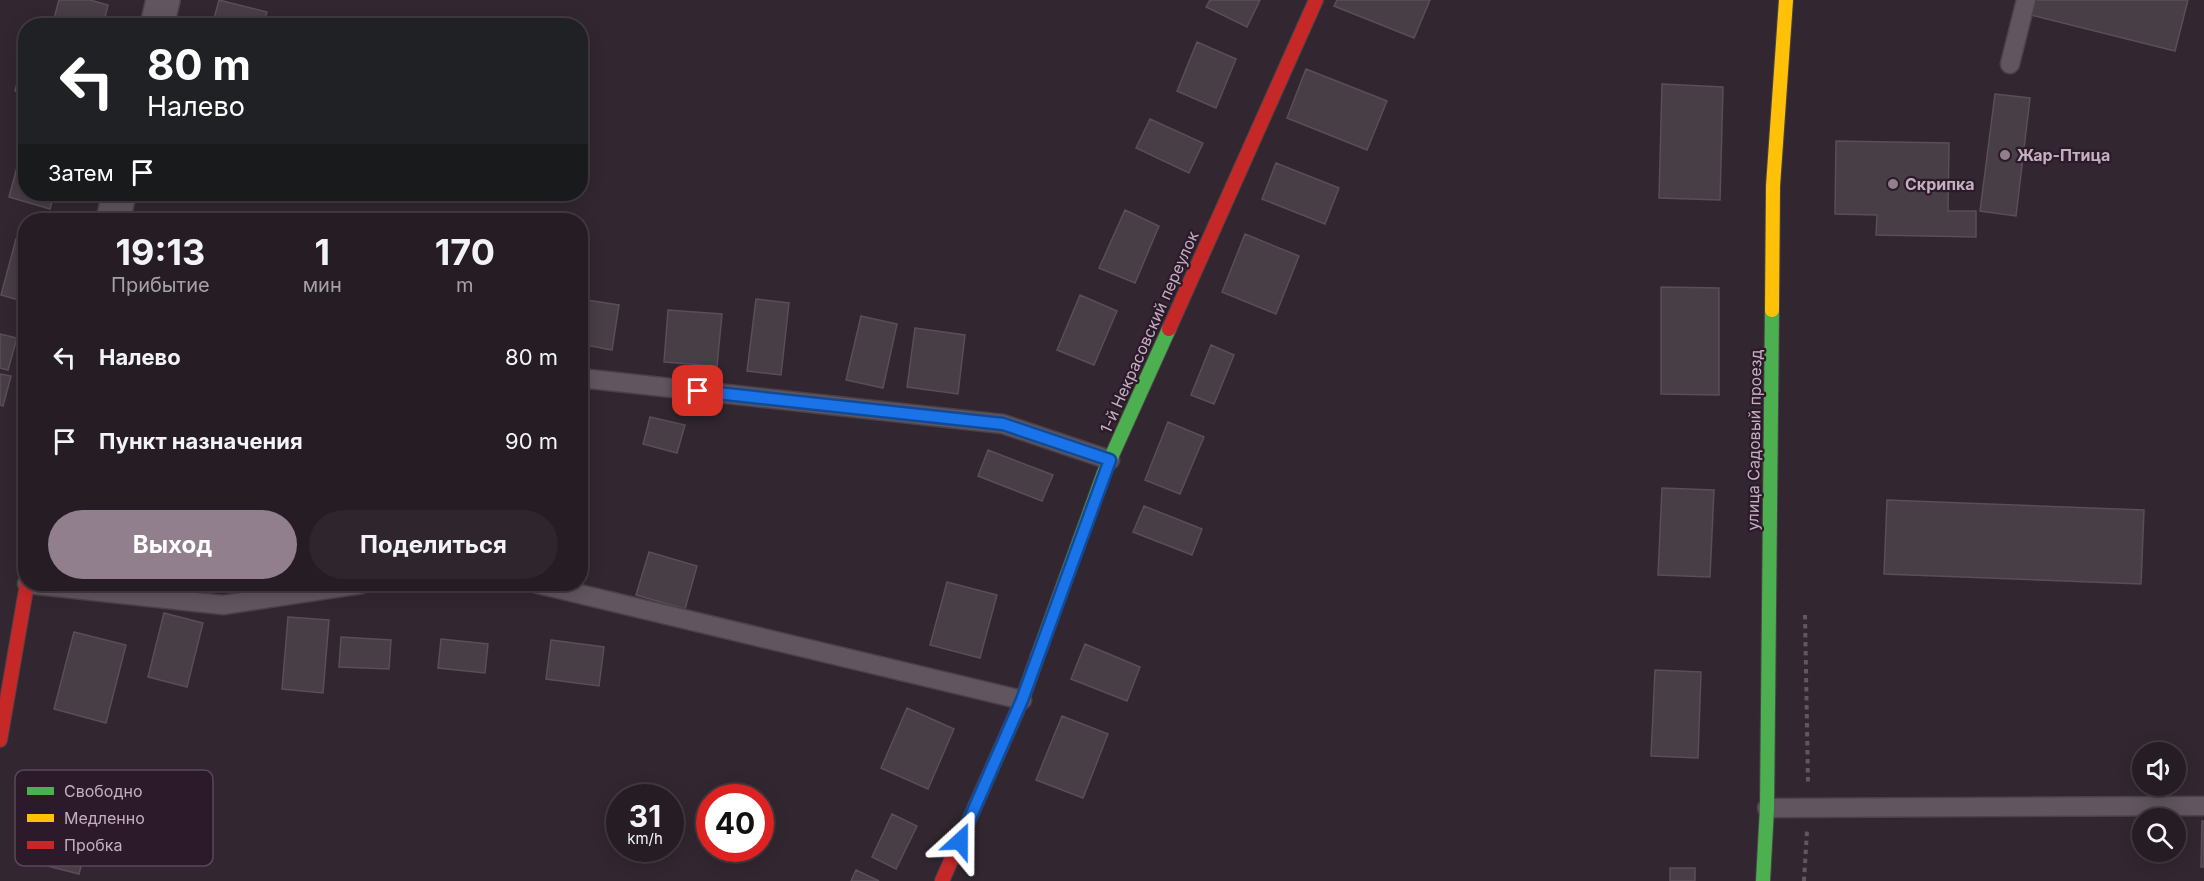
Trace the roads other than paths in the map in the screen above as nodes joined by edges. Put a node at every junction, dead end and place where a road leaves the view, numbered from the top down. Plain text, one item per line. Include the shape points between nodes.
1 (163, 0) edge
2 (1316, 0) edge
3 (1785, 0) edge
4 (2026, 0) edge
5 (159, 18) edge
6 (2010, 64) dead end
7 (588, 379) edge
8 (1110, 460) junction
9 (26, 591) edge
10 (92, 591) edge
11 (316, 591) edge
12 (567, 591) edge
13 (1022, 700) junction
14 (0, 740) edge
15 (2204, 806) edge
16 (1767, 808) junction
17 (942, 881) edge
18 (1763, 881) edge

1 - 5 street
2 - 8 street, 1-й Некрасовский переулок
3 - 16 street, улица Садовый проезд via 1773,186
4 - 6 lane
7 - 8 lane via 1003,424
8 - 13 street, 1-й Некрасовский переулок
9 - 14 street
10 - 11 lane via 223,605
12 - 13 lane
13 - 17 street, 1-й Некрасовский переулок
15 - 16 lane
16 - 18 street, улица Садовый проезд

